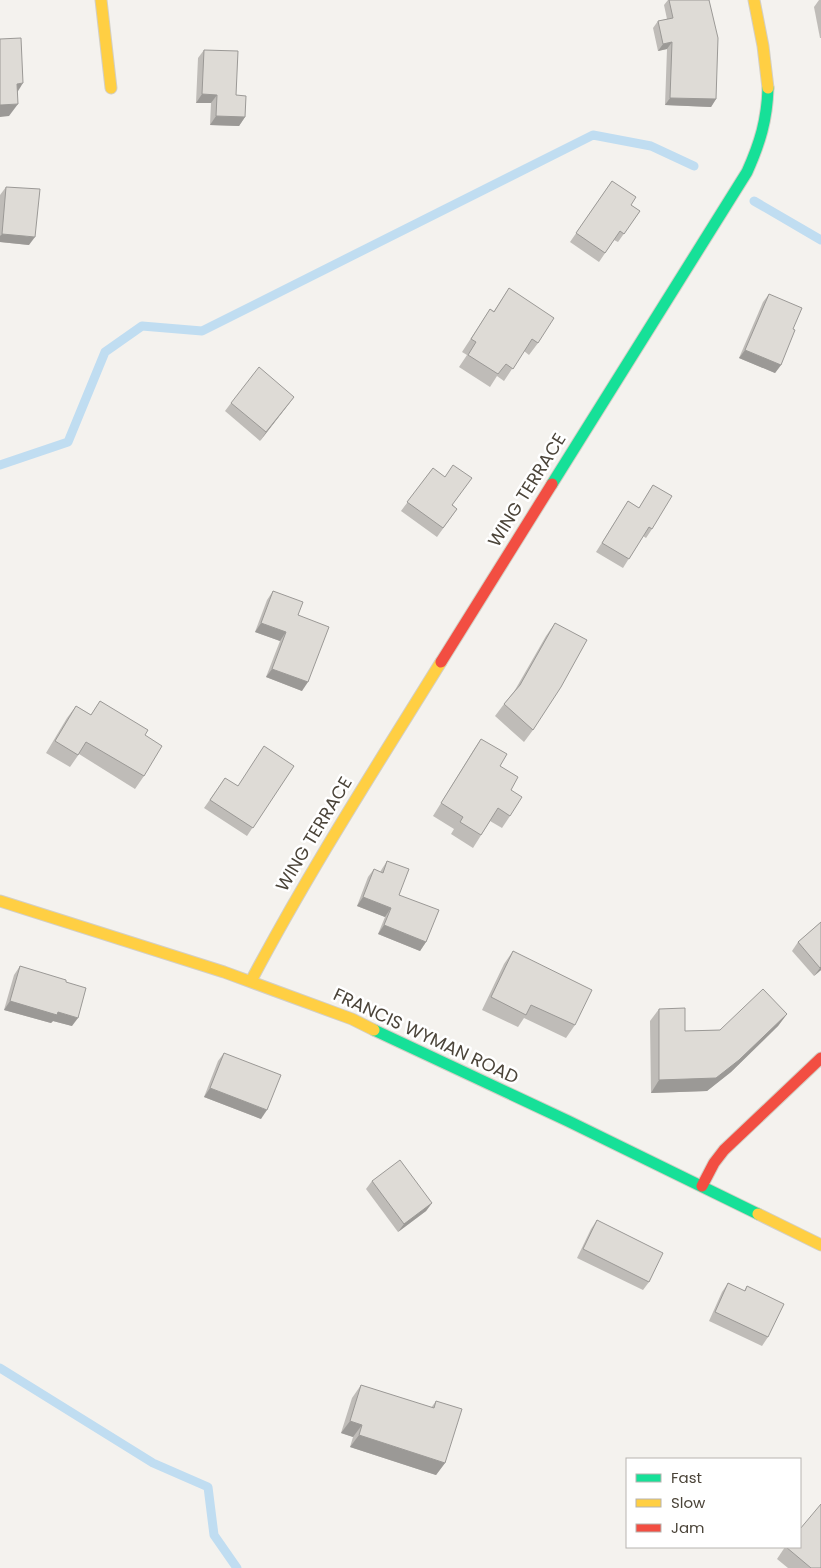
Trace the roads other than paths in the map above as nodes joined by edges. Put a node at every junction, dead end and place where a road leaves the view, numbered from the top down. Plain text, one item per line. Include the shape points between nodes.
1 (101, 0) edge
2 (754, 0) edge
3 (111, 88) dead end
4 (0, 901) edge
5 (251, 981) junction
6 (821, 1058) edge
7 (702, 1186) junction
8 (821, 1245) edge

1 - 3 street
2 - 5 street, WING TERRACE via 769,95 761,143 751,165 332,837
4 - 5 street, FRANCIS WYMAN ROAD
5 - 7 street, FRANCIS WYMAN ROAD via 352,1019
6 - 7 street via 724,1150
7 - 8 street, FRANCIS WYMAN ROAD

